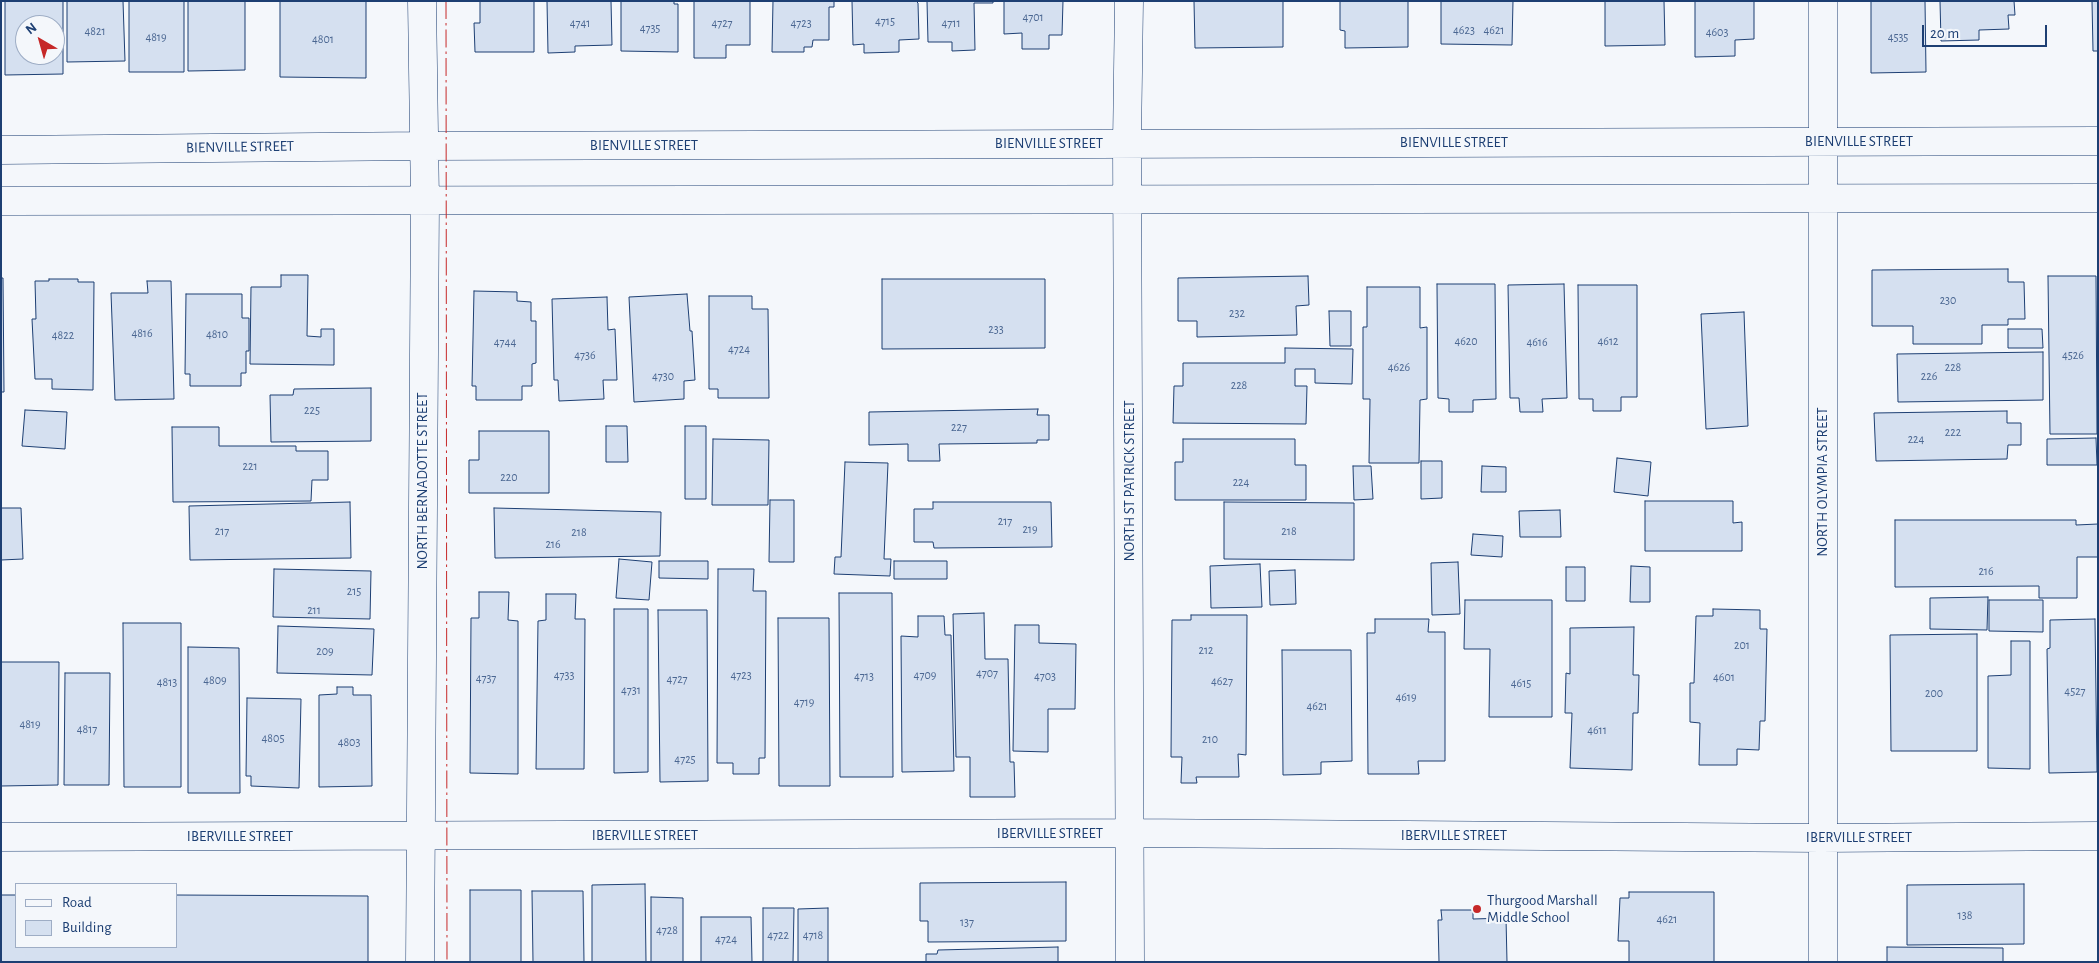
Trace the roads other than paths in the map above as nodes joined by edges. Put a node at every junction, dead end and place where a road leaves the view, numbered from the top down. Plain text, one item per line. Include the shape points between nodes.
1 (422, 1) edge
2 (1129, 1) edge
3 (1823, 1) edge
4 (1823, 141) junction
5 (2098, 141) edge
6 (1127, 143) junction
7 (424, 146) junction
8 (1, 150) edge
9 (1823, 198) junction
10 (2098, 198) edge
11 (1127, 199) junction
12 (1, 201) edge
13 (424, 201) junction
14 (1130, 833) junction
15 (420, 836) junction
16 (2098, 836) edge
17 (1, 837) edge
18 (1822, 838) junction
19 (420, 962) edge
20 (1130, 962) edge
21 (1823, 962) edge

1 - 7 street, NORTH BERNADOTTE STREET
2 - 6 street, NORTH ST PATRICK STREET
3 - 4 street, NORTH OLYMPIA STREET
4 - 5 street, BIENVILLE STREET
4 - 6 street, BIENVILLE STREET
4 - 9 street, NORTH OLYMPIA STREET
6 - 7 street, BIENVILLE STREET
6 - 11 street, NORTH ST PATRICK STREET
7 - 8 street, BIENVILLE STREET
7 - 13 street, NORTH BERNADOTTE STREET
9 - 10 street
9 - 11 street
9 - 18 street, NORTH OLYMPIA STREET
11 - 13 street
11 - 14 street, NORTH ST PATRICK STREET
12 - 13 street
13 - 15 street, NORTH BERNADOTTE STREET
14 - 15 street, IBERVILLE STREET
14 - 18 street, IBERVILLE STREET
14 - 20 street, NORTH ST PATRICK STREET
15 - 17 street, IBERVILLE STREET
15 - 19 street, NORTH BERNADOTTE STREET
16 - 18 street, IBERVILLE STREET
18 - 21 street, NORTH OLYMPIA STREET

